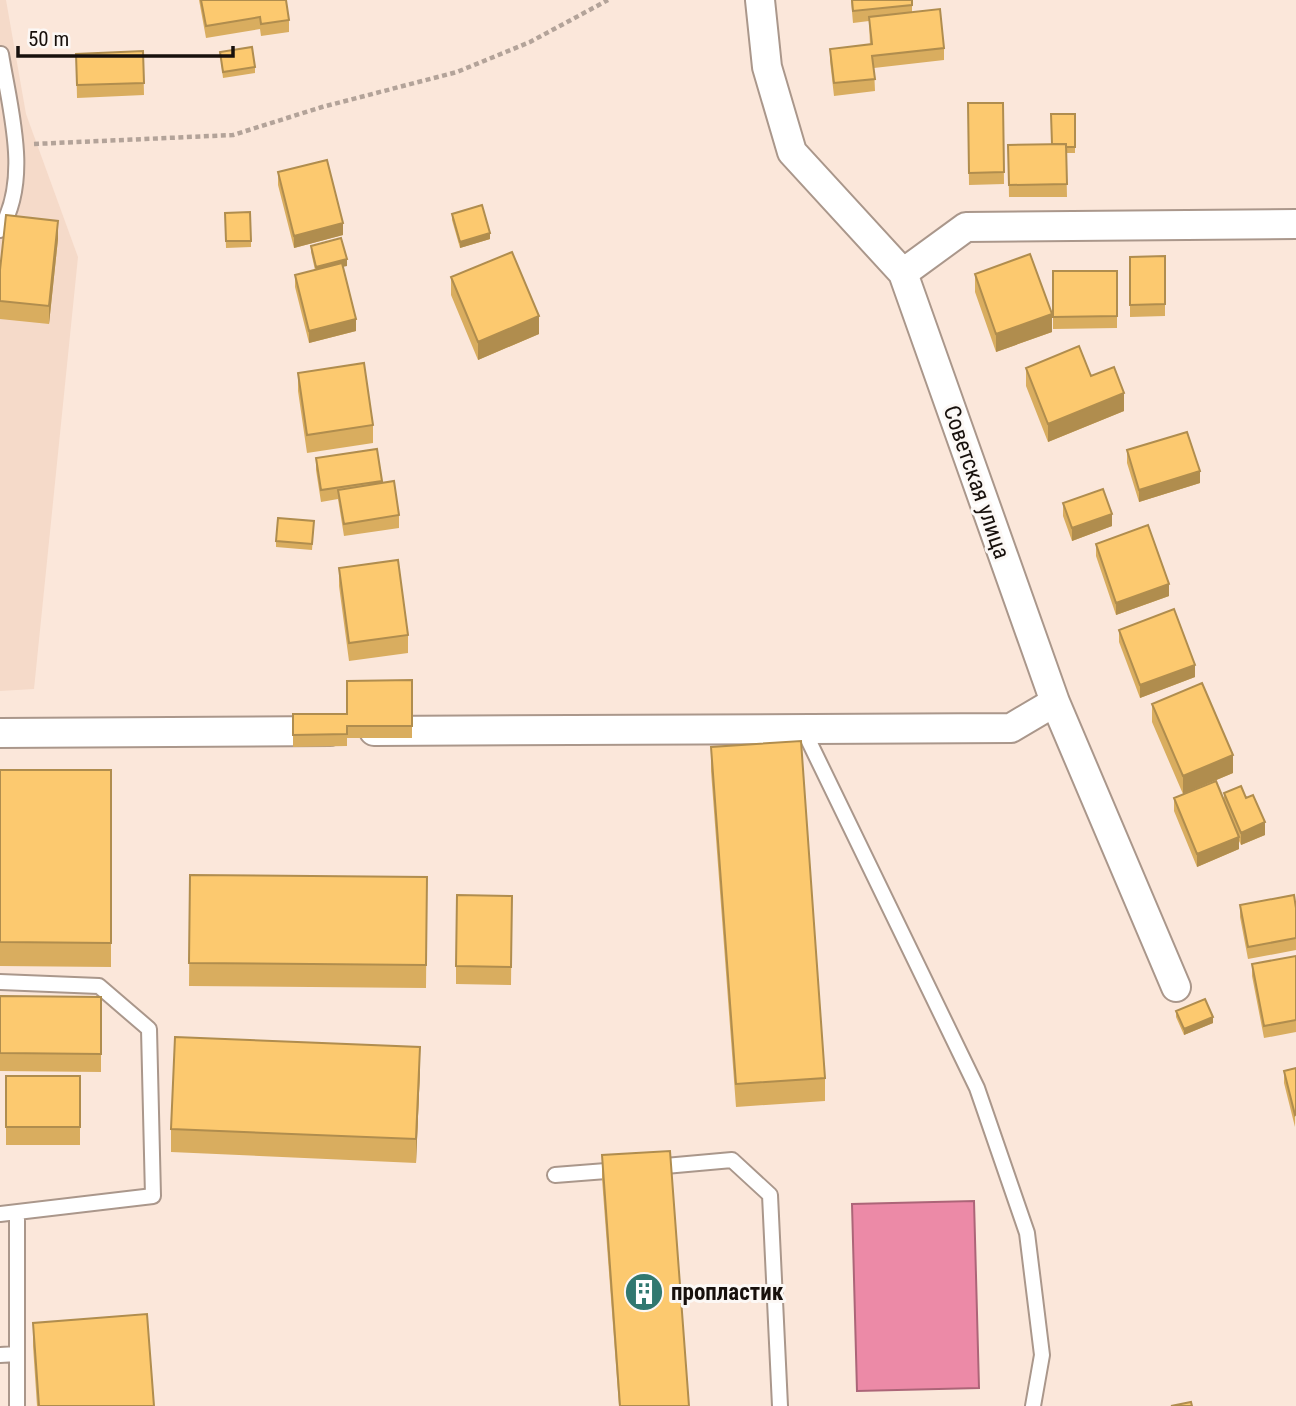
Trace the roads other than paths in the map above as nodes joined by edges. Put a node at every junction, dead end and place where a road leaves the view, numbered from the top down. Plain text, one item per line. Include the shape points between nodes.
1 (760, 0) edge
2 (1, 54) edge
3 (1296, 224) edge
4 (0, 230) edge
5 (904, 273) junction
6 (1055, 702) junction
7 (803, 729) junction
8 (0, 733) edge
9 (0, 982) edge
10 (1175, 987) dead end
11 (555, 1175) dead end
12 (0, 1214) edge
13 (17, 1214) junction
14 (17, 1354) junction
15 (0, 1355) edge
16 (17, 1406) edge
17 (780, 1406) edge
18 (1034, 1406) edge

1 - 5 street, Советская улица via 767,67 792,152
2 - 4 lane via 16,145 13,209
3 - 5 street via 966,227
5 - 6 street, Советская улица
6 - 7 street via 1011,728
6 - 10 street, Советская улица
7 - 8 street
7 - 18 lane via 977,1088 1027,1233 1042,1355
9 - 13 lane via 99,986 149,1028 153,1196
11 - 17 lane via 732,1160 770,1195
12 - 13 lane
13 - 14 lane
14 - 15 lane
14 - 16 lane

